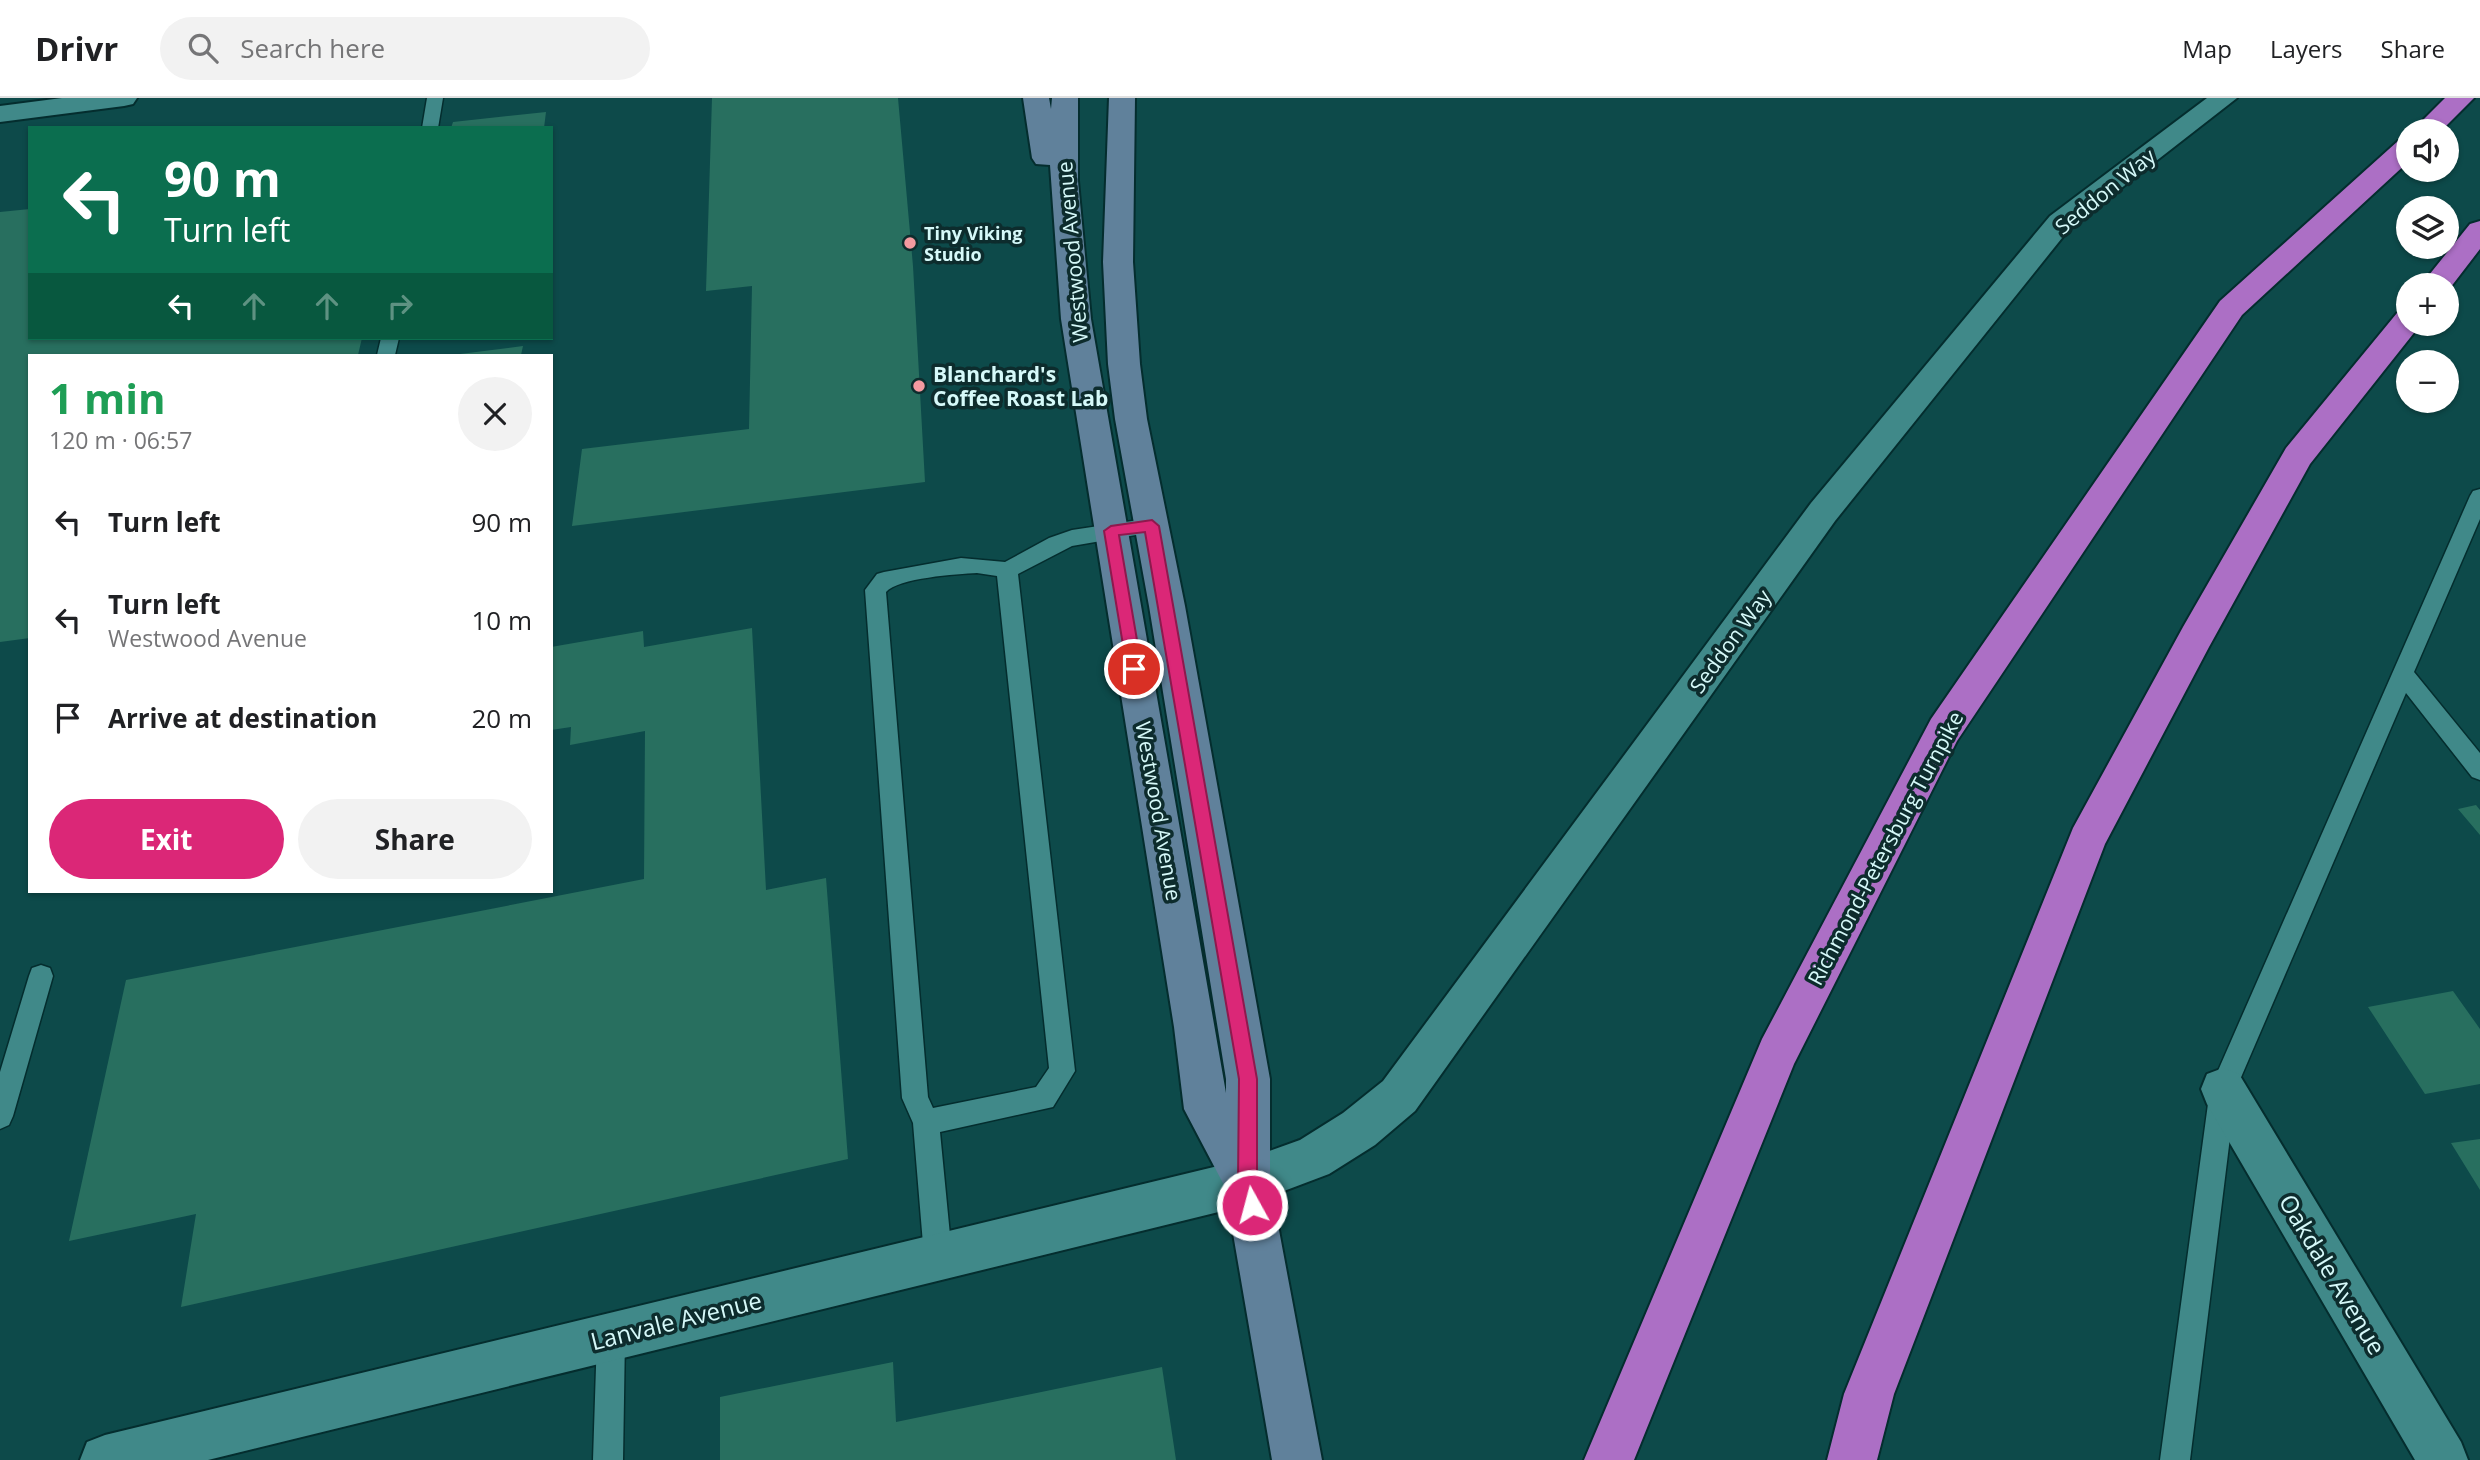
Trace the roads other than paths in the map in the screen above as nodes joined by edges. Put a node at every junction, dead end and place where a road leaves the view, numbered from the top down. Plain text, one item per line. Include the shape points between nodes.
1 (124, 98) edge
2 (435, 98) edge
3 (1036, 98) edge
4 (1065, 98) edge
5 (1122, 98) edge
6 (2224, 98) edge
7 (2461, 98) edge
8 (0, 114) edge
9 (2438, 119) edge
10 (430, 126) edge
11 (2396, 157) edge
12 (1066, 223) junction
13 (2480, 230) edge
14 (2446, 273) edge
15 (2396, 335) edge
16 (2480, 496) edge
17 (1152, 526) junction
18 (1111, 531) junction
19 (1007, 570) junction
20 (2403, 674) junction
21 (2480, 770) edge
22 (41, 976) dead end
23 (2223, 1089) junction
24 (0, 1116) edge
25 (926, 1122) junction
26 (1247, 1182) junction
27 (938, 1256) junction
28 (611, 1336) junction
29 (105, 1460) edge
30 (608, 1460) edge
31 (1297, 1460) edge
32 (1609, 1460) edge
33 (1853, 1460) edge
34 (2175, 1460) edge
35 (2443, 1460) edge

1 - 8 street
2 - 10 lane
3 - 12 main road via 1042,147
4 - 12 main road, Westwood Avenue
5 - 17 main road, Westwood Avenue via 1118,262 1124,363 1130,419
6 - 26 street, Seddon Way via 2060,222 1823,512 1399,1096 1313,1158
7 - 9 highway
11 - 32 highway, Richmond-Petersburg Turnpike via 2231,308 1944,730 1777,1054
12 - 18 main road, Westwood Avenue via 1076,319
13 - 14 highway
15 - 33 highway via 2298,456 2087,840 1869,1394
16 - 20 lane
17 - 18 lane
17 - 26 main road, Westwood Avenue via 1248,1079
18 - 19 lane via 1056,543
18 - 26 main road, Westwood Avenue via 1206,1109
19 - 25 lane via 1062,1071 1044,1098
19 - 25 lane via 972,565 884,580 875,590 915,1098
20 - 21 lane
20 - 23 lane
22 - 24 lane
23 - 34 lane
23 - 35 street, Oakdale Avenue
25 - 27 lane
26 - 27 street, Lanvale Avenue
26 - 31 main road, Westwood Avenue
27 - 28 street, Lanvale Avenue
28 - 29 street, Lanvale Avenue
28 - 30 lane

